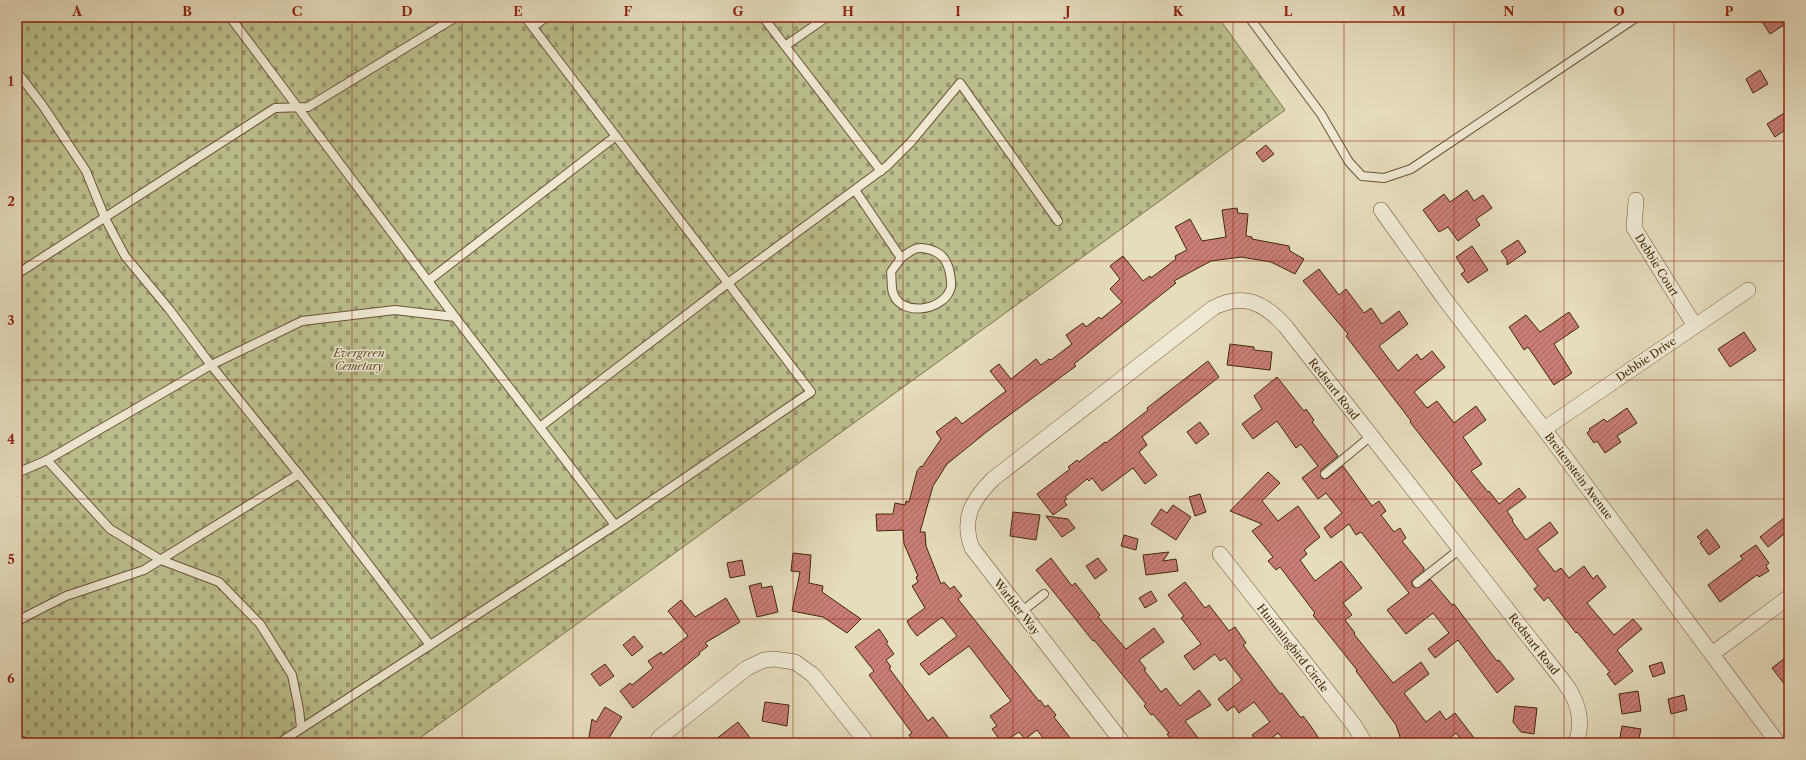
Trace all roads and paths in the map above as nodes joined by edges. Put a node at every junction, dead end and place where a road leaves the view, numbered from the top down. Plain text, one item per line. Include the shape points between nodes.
1 (230, 17) edge
2 (456, 17) edge
3 (525, 17) edge
4 (546, 17) edge
5 (763, 17) edge
6 (827, 17) edge
7 (1249, 17) edge
8 (1637, 17) edge
9 (533, 27) junction
10 (785, 46) junction
11 (17, 72) edge
12 (299, 107) junction
13 (616, 136) junction
14 (880, 171) junction
15 (855, 190) junction
16 (1636, 200) dead end
17 (1381, 210) dead end
18 (105, 218) junction
19 (1058, 221) dead end
20 (901, 258) junction
21 (17, 274) edge
22 (428, 281) junction
23 (728, 282) junction
24 (1748, 290) dead end
25 (455, 317) junction
26 (1695, 326) junction
27 (211, 366) junction
28 (540, 427) junction
29 (1544, 429) junction
30 (1371, 436) junction
31 (47, 460) junction
32 (1009, 467) joint
33 (17, 473) edge
34 (299, 474) junction
35 (1325, 474) dead end
36 (615, 525) junction
37 (1460, 549) junction
38 (1220, 554) dead end
39 (161, 560) junction
40 (1417, 583) dead end
41 (1044, 594) dead end
42 (1789, 597) edge
43 (1021, 612) junction
44 (17, 622) edge
45 (430, 645) junction
46 (1712, 654) junction
47 (301, 728) junction
48 (20, 739) edge
49 (30, 743) edge
50 (279, 743) edge
51 (656, 743) edge
52 (867, 743) edge
53 (1123, 743) edge
54 (1365, 743) edge
55 (1576, 743) edge
56 (1778, 743) edge

1 - 12 lane
2 - 12 lane via 308,107
3 - 9 lane
4 - 9 lane
5 - 10 lane
6 - 10 lane
7 - 8 lane via 1321,114 1349,162 1362,176 1384,178 1411,169
9 - 13 lane
10 - 14 lane
11 - 18 lane via 86,171
12 - 18 lane via 275,108
12 - 22 lane
13 - 22 lane
13 - 23 lane
14 - 15 lane
14 - 19 lane via 911,142 960,83
15 - 20 lane
15 - 23 lane
16 - 26 street, Debbie Court via 1634,228
17 - 29 street, Breitenstein Avenue via 1443,297
18 - 21 lane
18 - 27 lane via 125,256 169,309
20 - 20 lane via 891,272 893,294 902,305 917,309 930,308 940,303 951,290 951,278 942,255 926,248 914,248
22 - 25 lane
23 - 28 lane
23 - 36 lane via 812,392
24 - 26 street, Debbie Drive
25 - 27 lane via 395,310 302,321
25 - 28 lane
26 - 29 street, Debbie Drive
27 - 31 lane
27 - 34 lane
28 - 36 lane
29 - 46 street, Breitenstein Avenue
30 - 32 street, Redstart Road via 1274,313 1251,302 1233,301 1213,308
30 - 35 lane
30 - 37 street, Redstart Road
31 - 33 lane
31 - 39 lane via 110,528
32 - 43 street, Warbler Way via 980,492 970,512 967,528 972,548
34 - 39 lane
34 - 45 lane
36 - 45 lane
37 - 40 lane
37 - 55 street, Redstart Road via 1573,694 1579,709 1580,726
38 - 54 street, Hummingbird Circle via 1354,725
39 - 44 lane via 144,570 66,596
39 - 47 lane via 219,582 260,624 292,675 300,709
41 - 43 lane
42 - 46 street
43 - 53 street, Warbler Way
45 - 47 lane
46 - 56 street, Breitenstein Avenue
47 - 50 lane
48 - 49 lane
51 - 52 street via 660,737 755,663 774,659 795,662 813,675

